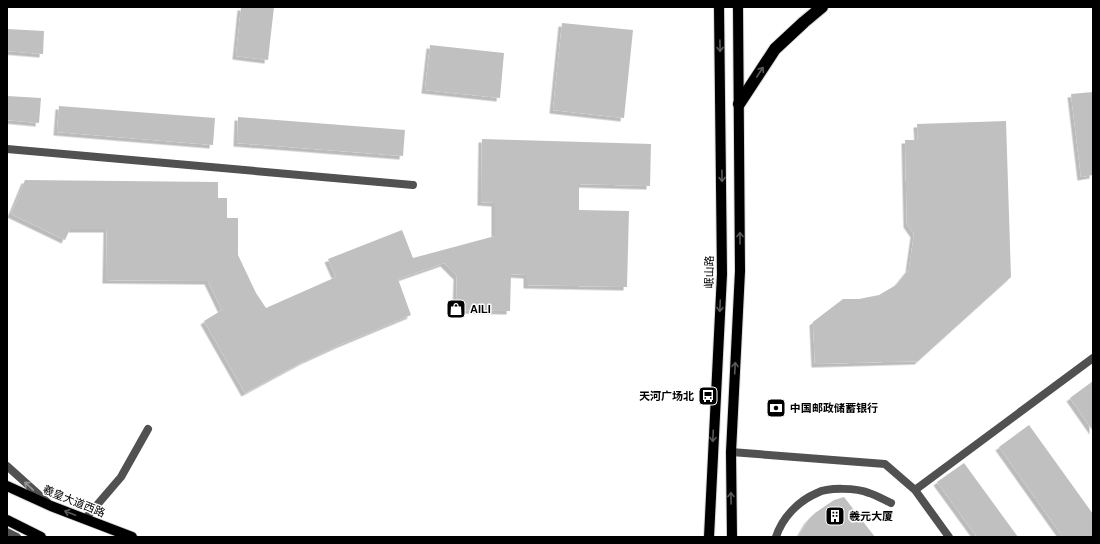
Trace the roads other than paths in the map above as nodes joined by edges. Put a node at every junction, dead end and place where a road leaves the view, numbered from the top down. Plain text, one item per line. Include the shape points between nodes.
1 (720, 7) edge
2 (738, 7) edge
3 (822, 7) edge
4 (739, 104) junction
5 (7, 149) edge
6 (413, 185) dead end
7 (1093, 358) edge
8 (148, 429) dead end
9 (731, 452) junction
10 (7, 466) edge
11 (7, 486) edge
12 (915, 490) junction
13 (891, 503) dead end
14 (51, 506) junction
15 (85, 519) junction
16 (7, 520) edge
17 (24, 528) junction
18 (7, 532) edge
19 (18, 537) edge
20 (41, 537) edge
21 (132, 537) edge
22 (709, 537) edge
23 (732, 537) edge
24 (776, 537) edge
25 (949, 537) edge

1 -> 22 main road, 岷山路 via 722,274
2 - 4 main road
4 -> 3 highway via 775,49
9 -> 4 main road via 740,271
5 - 6 street
7 - 12 street
8 - 15 street via 121,477
9 - 12 street via 885,464
23 -> 9 main road
14 -> 10 street
11 - 14 main road, 羲皇大道西路
12 - 25 street
13 - 24 street via 868,492 843,488 818,492 795,507 779,528
15 -> 14 main road, 羲皇大道西路
15 - 21 main road, 羲皇大道西路
16 - 17 main road
17 - 19 street
17 - 20 main road
18 - 19 street

